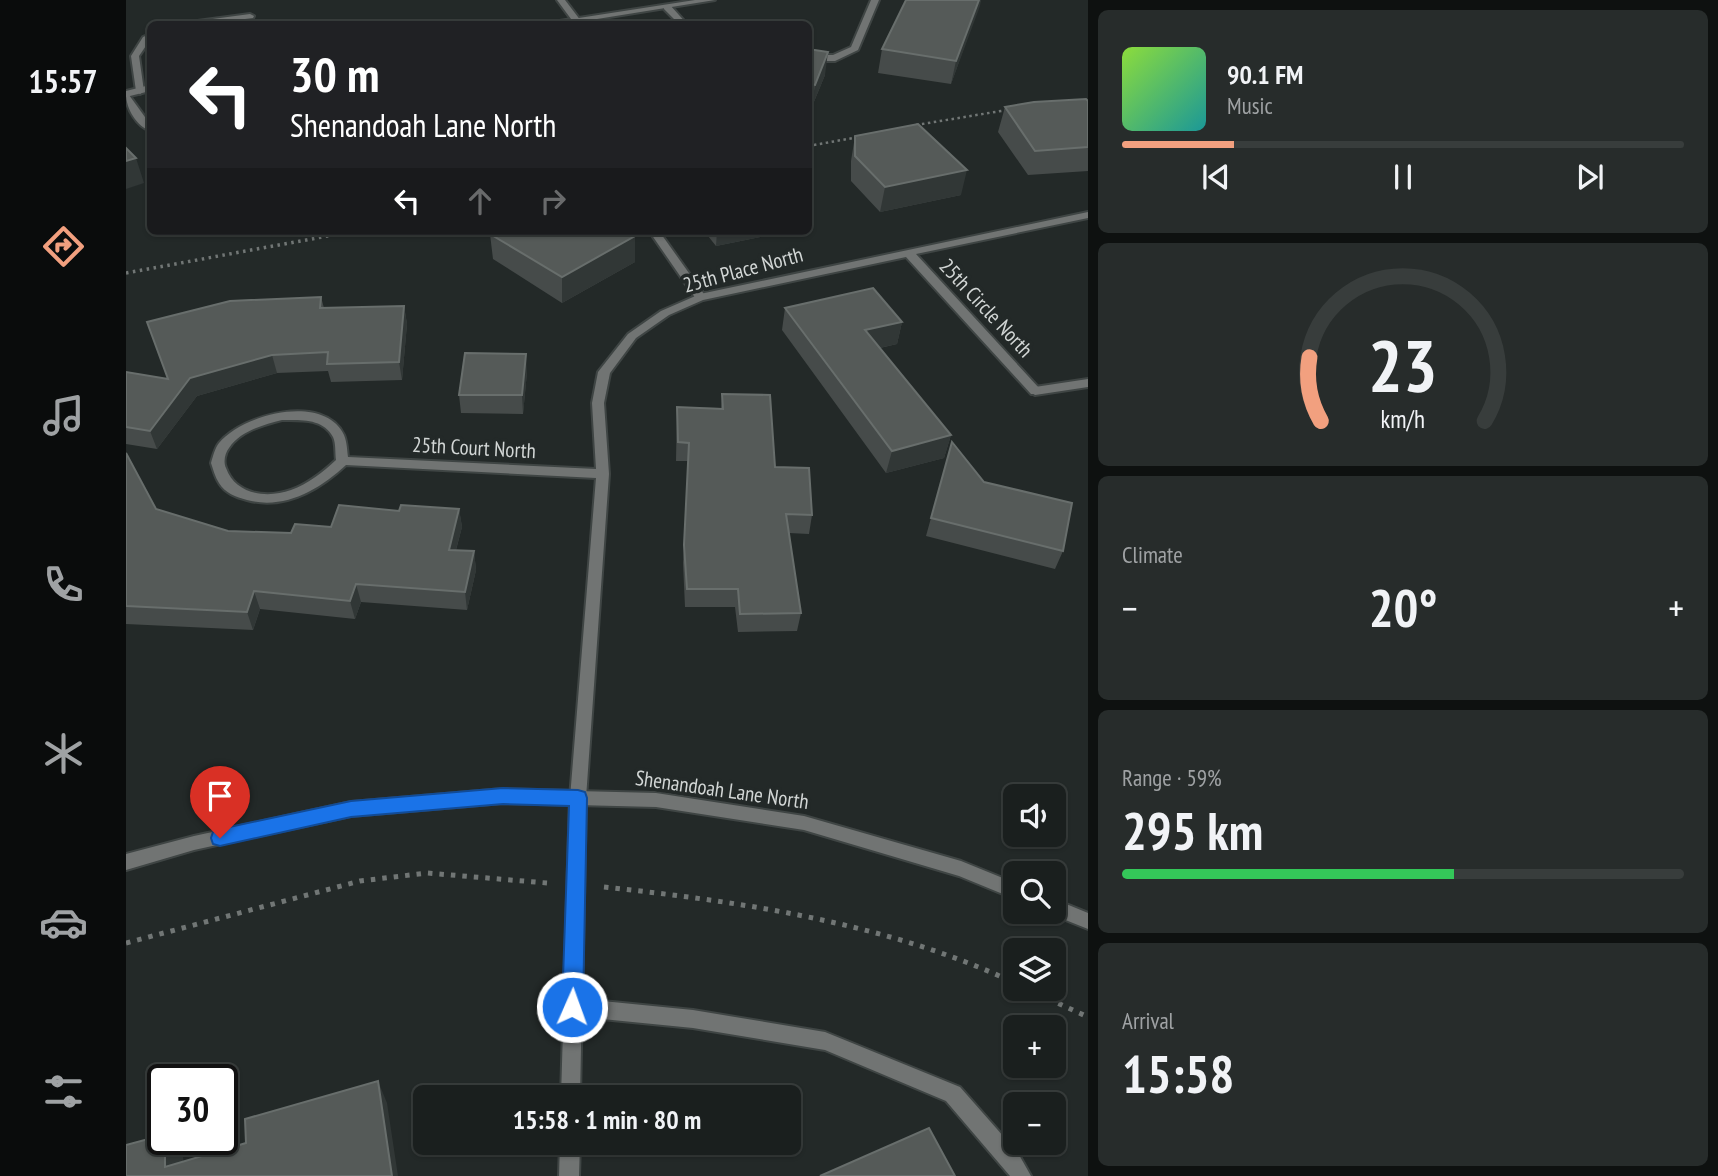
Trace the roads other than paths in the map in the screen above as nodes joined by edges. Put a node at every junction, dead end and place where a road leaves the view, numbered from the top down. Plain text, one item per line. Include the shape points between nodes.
1 (561, 0) edge
2 (711, 0) edge
3 (875, 0) edge
4 (667, 7) junction
5 (250, 16) dead end
6 (212, 21) edge
7 (577, 21) joint
8 (680, 21) edge
9 (147, 38) edge
10 (812, 58) edge
11 (147, 90) edge
12 (140, 91) junction
13 (126, 96) edge
14 (147, 126) edge
15 (1088, 215) edge
16 (657, 235) edge
17 (908, 252) junction
18 (700, 298) junction
19 (1088, 383) edge
20 (343, 461) junction
21 (603, 474) junction
22 (578, 798) junction
23 (126, 862) edge
24 (1003, 886) edge
25 (1066, 912) edge
26 (1088, 921) edge
27 (572, 1007) junction
28 (570, 1085) edge
29 (570, 1155) edge
30 (569, 1176) edge
31 (1020, 1176) edge

1 - 7 street
2 - 4 street
3 - 10 street via 855,48 835,58
4 - 7 street
4 - 8 street
5 - 6 street
9 - 12 street via 135,56
11 - 12 street
12 - 13 street
13 - 14 street
15 - 17 street, 25th Place North
16 - 18 street
17 - 18 street, 25th Place North
17 - 19 street, 25th Circle North via 1035,391
18 - 21 street, 25th Place North via 665,313 632,336 604,372 598,403
20 - 20 street via 315,486 264,498 243,496 229,487 217,462 222,447 235,434 251,424 292,414 312,418 338,434
20 - 21 street, 25th Court North
21 - 22 street, 25th Place North
22 - 23 street, Shenandoah Lane North via 503,796 351,809
22 - 24 street, Shenandoah Lane North via 656,800 804,823 961,869
22 - 27 street, 25th Place North
25 - 26 street
27 - 28 street, 25th Place North
27 - 31 street via 693,1019 825,1041 953,1094
29 - 30 street

